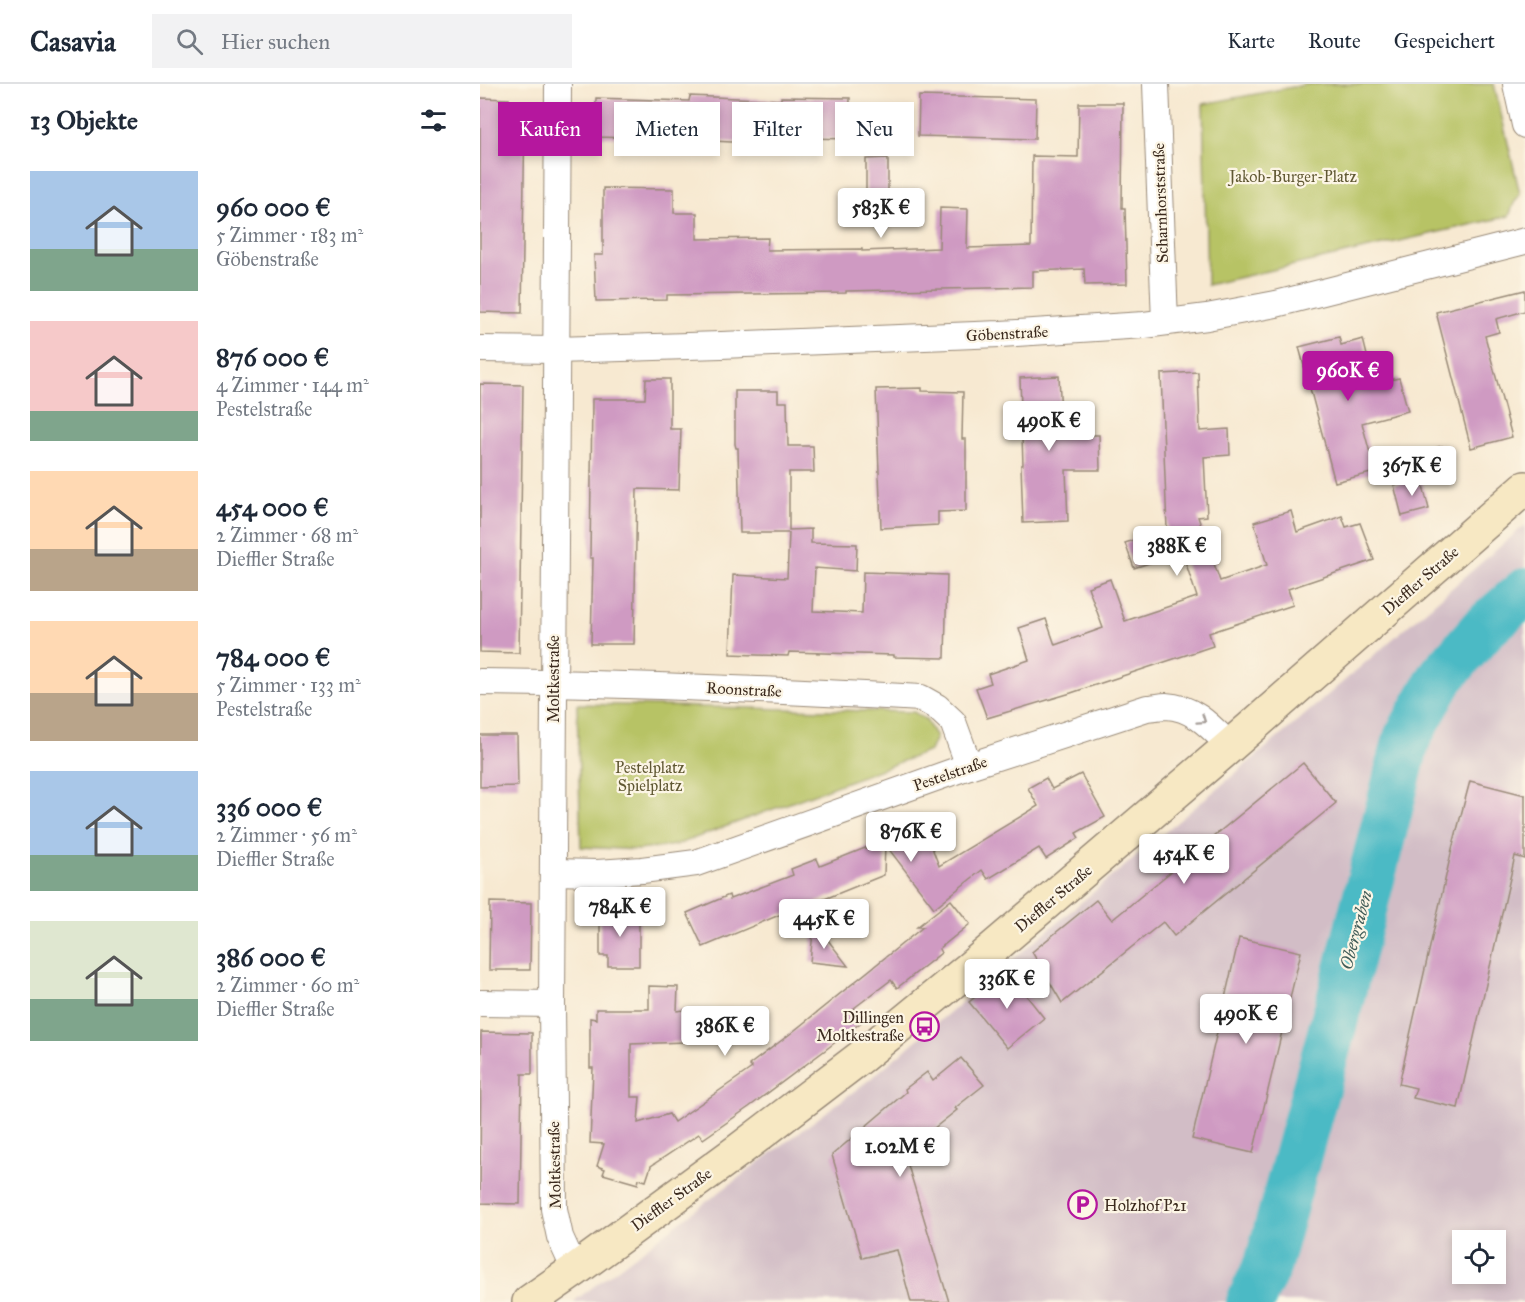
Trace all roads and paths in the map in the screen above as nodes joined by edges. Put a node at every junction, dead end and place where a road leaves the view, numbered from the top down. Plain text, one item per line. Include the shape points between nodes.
1 (558, 84) edge
2 (1156, 84) edge
3 (1516, 84) edge
4 (1525, 125) edge
5 (1525, 241) edge
6 (1165, 322) junction
7 (480, 349) edge
8 (556, 350) junction
9 (1525, 488) edge
10 (480, 682) edge
11 (553, 682) junction
12 (1230, 746) junction
13 (969, 766) junction
14 (553, 872) junction
15 (480, 1003) edge
16 (552, 1004) junction
17 (575, 1270) junction
18 (529, 1302) edge

1 - 8 street, Moltkestraße
2 - 6 street, Scharnhorststraße
3 - 4 street
5 - 6 street, Göbenstraße via 1276,304
6 - 8 street, Göbenstraße via 1000,334
7 - 8 street, Göbenstraße
8 - 11 street, Moltkestraße
9 - 12 main road, Dieffler Straße
10 - 11 street, Roonstraße
11 - 13 street, Roonstraße via 921,698 953,722
11 - 14 street, Moltkestraße
13 -> 12 street, Pestelstraße via 1147,708 1167,706 1186,710 1206,722
12 - 17 main road, Dieffler Straße via 861,1057
13 - 14 street, Pestelstraße via 696,863 597,873
14 - 16 street, Moltkestraße
15 - 16 street
16 - 17 street, Moltkestraße via 554,1209 560,1238
17 - 18 main road, Dieffler Straße

